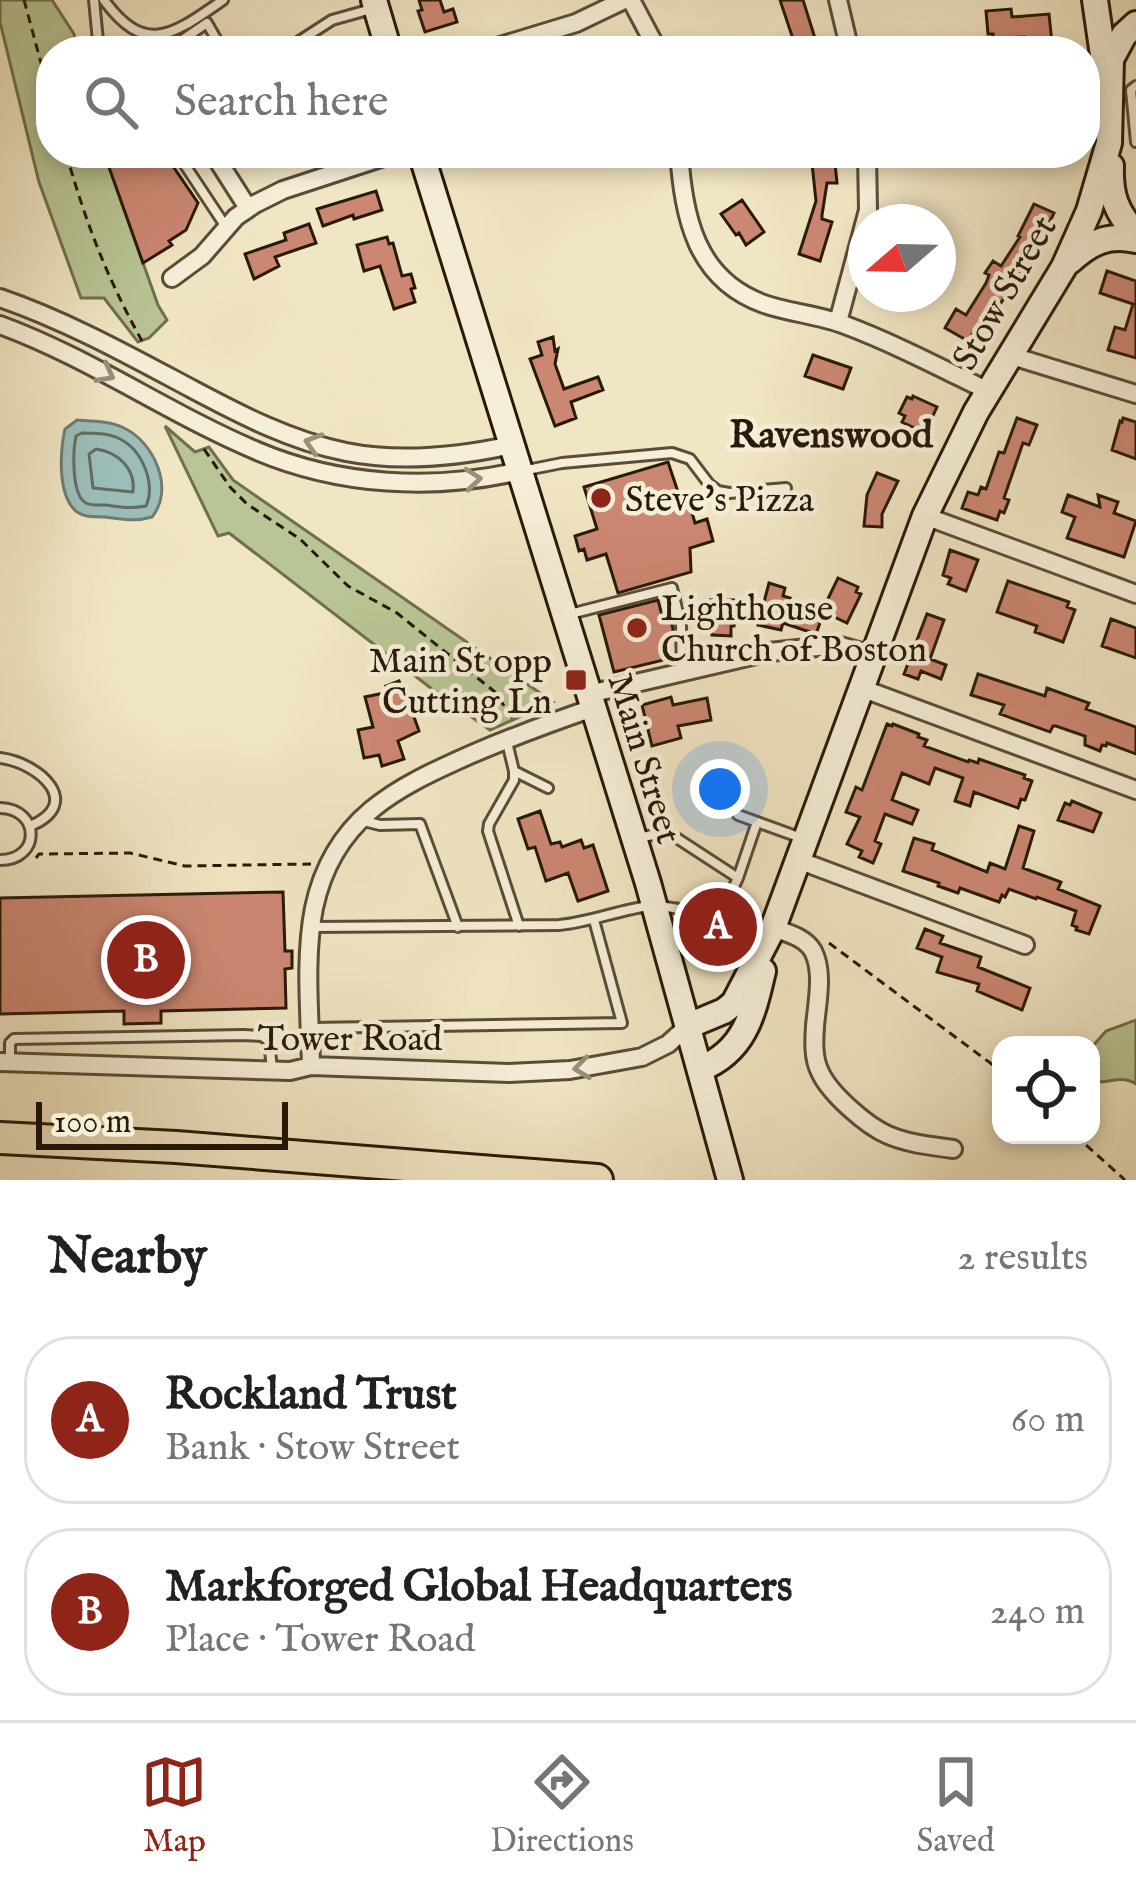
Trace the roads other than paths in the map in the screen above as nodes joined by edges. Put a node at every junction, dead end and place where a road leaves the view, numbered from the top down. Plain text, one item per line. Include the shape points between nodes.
1 (94, 0) edge
2 (104, 0) edge
3 (223, 0) edge
4 (627, 0) edge
5 (838, 0) edge
6 (1095, 0) edge
7 (375, 4) edge
8 (1136, 24) edge
9 (98, 36) edge
10 (188, 36) edge
11 (214, 36) edge
12 (307, 36) edge
13 (385, 36) edge
14 (533, 36) edge
15 (649, 36) edge
16 (846, 36) edge
17 (1126, 89) edge
18 (1122, 128) junction
19 (1136, 142) edge
20 (187, 168) edge
21 (223, 168) edge
22 (351, 168) edge
23 (426, 168) edge
24 (681, 168) edge
25 (868, 168) edge
26 (248, 208) junction
27 (226, 227) junction
28 (1136, 237) edge
29 (1064, 267) junction
30 (172, 278) dead end
31 (0, 298) edge
32 (838, 322) junction
33 (0, 326) edge
34 (1010, 355) junction
35 (988, 391) junction
36 (1136, 394) edge
37 (512, 445) junction
38 (520, 471) junction
39 (786, 488) dead end
40 (926, 516) junction
41 (1136, 594) edge
42 (565, 615) junction
43 (873, 655) junction
44 (682, 672) junction
45 (861, 688) junction
46 (591, 701) junction
47 (506, 740) junction
48 (0, 758) edge
49 (514, 771) junction
50 (548, 788) dead end
51 (1136, 790) edge
52 (0, 808) edge
53 (738, 815) dead end
54 (361, 819) junction
55 (757, 822) junction
56 (30, 826) junction
57 (634, 840) junction
58 (802, 850) junction
59 (2, 861) edge
60 (738, 878) junction
61 (715, 903) dead end
62 (654, 905) junction
63 (699, 907) dead end
64 (594, 920) junction
65 (311, 926) junction
66 (519, 926) junction
67 (458, 927) junction
68 (773, 928) junction
69 (1025, 945) dead end
70 (688, 1026) junction
71 (310, 1028) junction
72 (5, 1062) edge
73 (311, 1066) junction
74 (700, 1069) junction
75 (272, 1071) junction
76 (0, 1138) edge
77 (953, 1149) dead end
78 (597, 1180) edge
79 (730, 1180) edge

1 - 9 lane
2 - 3 lane via 129,29 158,34
4 - 14 street
4 - 15 street
5 - 16 street
6 - 17 street
7 - 12 lane
7 - 13 street
8 - 17 street, Stow Street via 1110,67
10 - 11 lane via 207,23
17 - 18 street, Stow Street
18 - 19 lane
18 - 28 street via 1111,183
18 - 29 street, Stow Street
20 - 27 lane
21 - 26 street
22 - 26 street
23 - 37 street, Main Street
24 - 32 street via 690,227 717,273 765,304
25 - 32 street via 866,222
26 - 27 street
27 - 30 street
28 - 29 street via 1101,239
29 - 34 street, Stow Street
37 -> 31 street via 404,458 316,444
32 - 35 street
33 -> 38 street via 220,434 319,472 417,483
34 - 35 street, Stow Street
34 - 36 street
35 - 40 street, Stow Street
37 - 38 street, Main Street
38 - 39 lane via 672,453 691,459 718,491
38 - 42 street, Main Street
40 - 41 street
40 - 43 street, Stow Street
42 - 44 lane via 671,588
42 - 46 street, Main Street
43 - 44 street via 837,645
43 - 45 street, Stow Street
44 - 46 street
45 - 51 street
45 - 58 street, Stow Street
46 - 47 street
46 - 57 street, Main Street
47 - 49 lane
47 - 54 street via 408,783
48 - 56 lane via 34,767 52,791 50,814
49 - 50 lane
49 - 66 lane via 488,831
52 - 56 lane
53 - 55 lane
54 - 65 street via 327,869
54 - 67 lane via 420,824
55 - 58 lane
55 - 60 lane
56 - 59 lane via 27,849
57 - 60 lane via 672,835
57 - 62 street, Main Street
58 - 68 street, Stow Street
58 - 69 street
60 - 61 lane via 729,897
62 - 63 lane
62 - 64 lane
62 - 70 street, Main Street
64 - 66 lane
64 - 71 lane via 622,1023
65 - 67 lane
65 - 71 street
66 - 67 lane
68 - 70 street, Stow Street via 734,1003
68 - 74 street, Stow Street via 746,1027 728,1054
68 - 77 street via 803,941 816,958 814,1052 827,1084 880,1131
70 -> 73 street, Tower Road via 642,1057 570,1070
70 - 74 street, Main Street
71 - 73 street
72 - 75 street, Tower Road
72 - 75 lane via 17,1039 244,1035 269,1041
73 - 75 street, Tower Road
74 - 79 street, Main Street
76 - 78 highway

